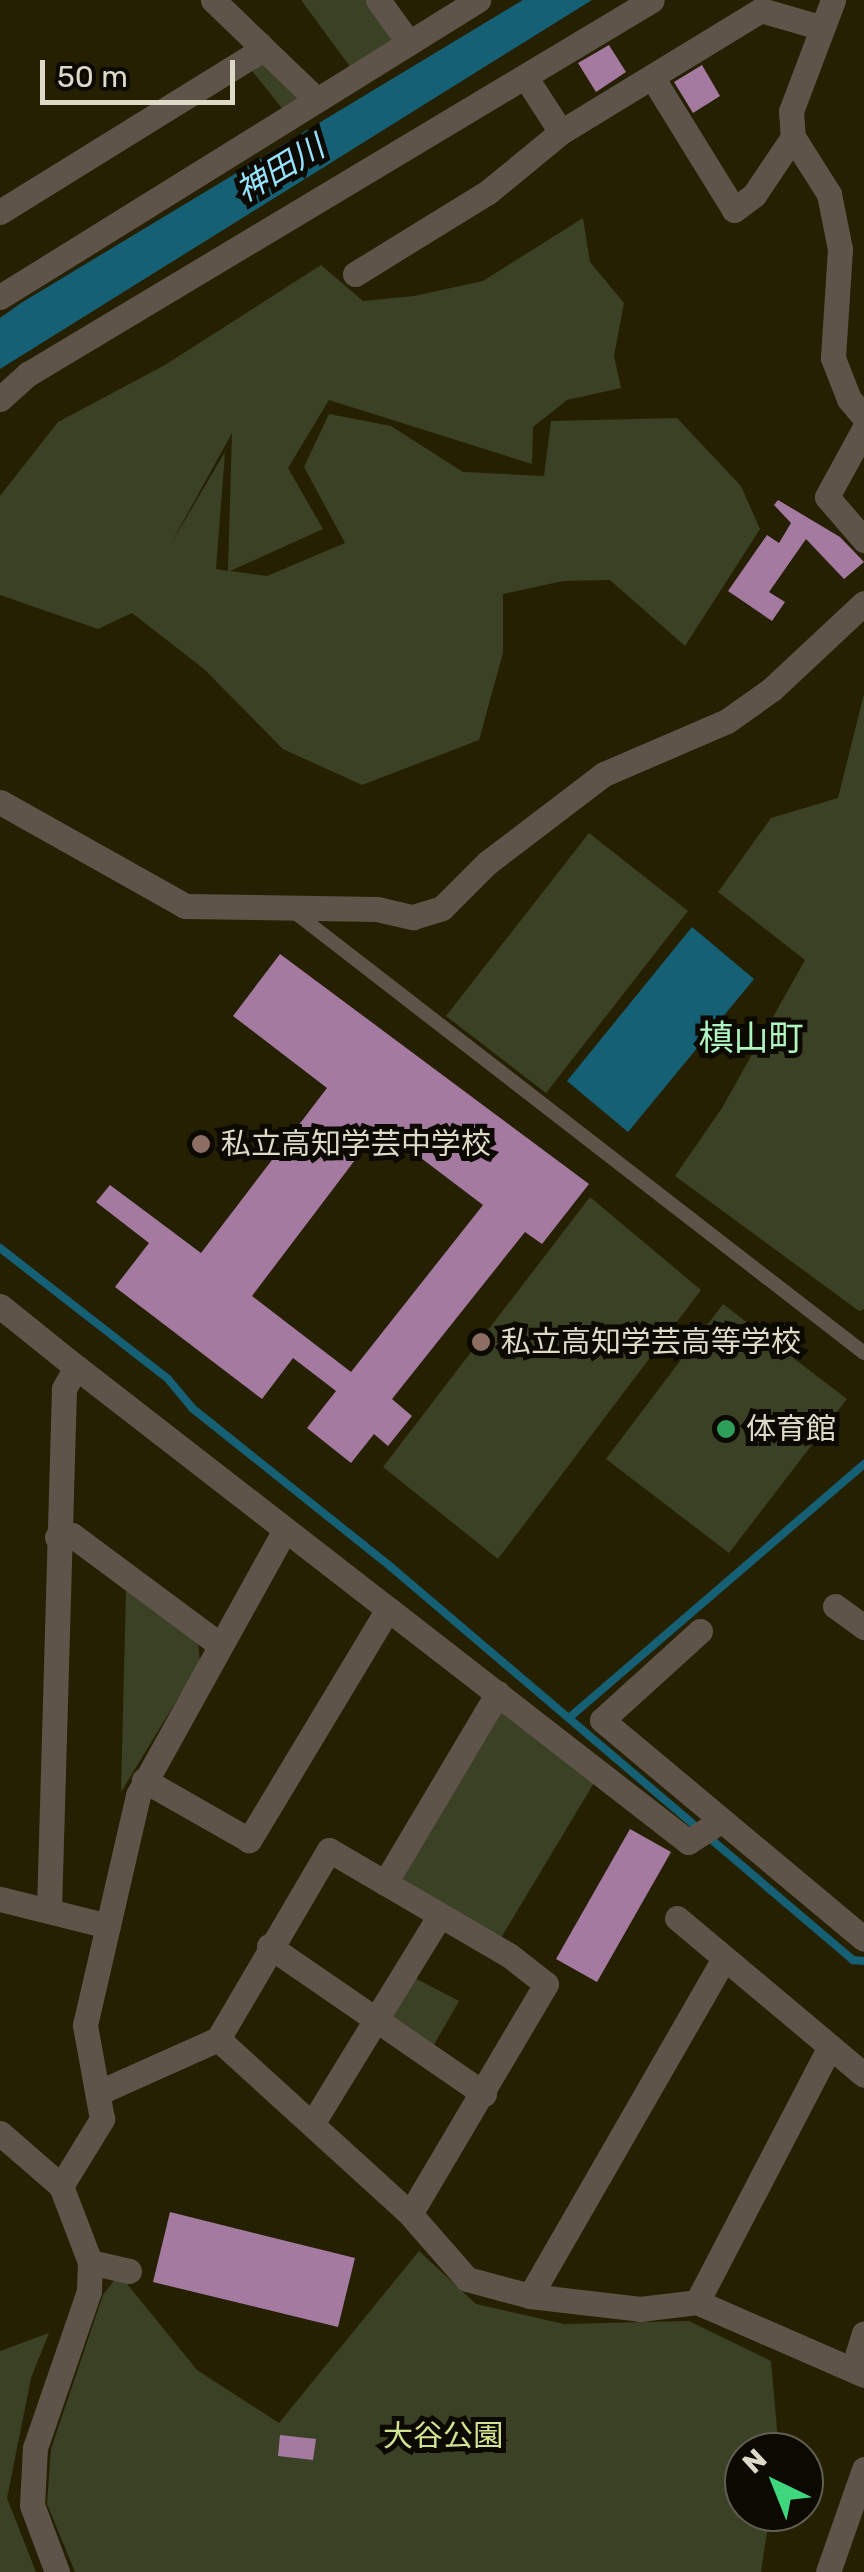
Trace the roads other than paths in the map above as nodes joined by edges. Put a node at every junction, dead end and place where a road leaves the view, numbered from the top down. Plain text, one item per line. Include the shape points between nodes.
1 (214, 0) edge
2 (378, 0) edge
3 (478, 0) edge
4 (652, 0) edge
5 (833, 0) edge
6 (819, 27) junction
7 (409, 43) junction
8 (259, 44) junction
9 (652, 77) junction
10 (526, 78) junction
11 (317, 100) junction
12 (561, 132) junction
13 (793, 137) junction
14 (0, 212) edge
15 (355, 274) dead end
16 (0, 297) edge
17 (0, 399) edge
18 (864, 417) edge
19 (864, 429) edge
20 (864, 540) edge
21 (864, 603) edge
22 (0, 802) edge
23 (292, 911) junction
24 (0, 1306) edge
25 (864, 1353) edge
26 (76, 1367) junction
27 (284, 1532) junction
28 (58, 1537) junction
29 (835, 1606) dead end
30 (388, 1608) junction
31 (864, 1627) edge
32 (700, 1631) dead end
33 (220, 1644) junction
34 (498, 1693) junction
35 (144, 1780) junction
36 (710, 1829) junction
37 (384, 1884) junction
38 (0, 1898) edge
39 (48, 1910) junction
40 (440, 1915) junction
41 (677, 1918) dead end
42 (108, 1926) junction
43 (864, 1939) edge
44 (269, 1946) junction
45 (724, 1960) junction
46 (377, 2020) junction
47 (218, 2039) junction
48 (830, 2046) junction
49 (864, 2075) edge
50 (102, 2091) junction
51 (484, 2094) junction
52 (312, 2124) junction
53 (0, 2132) edge
54 (61, 2186) junction
55 (410, 2214) junction
56 (90, 2262) junction
57 (129, 2271) dead end
58 (530, 2296) junction
59 (696, 2302) junction
60 (864, 2334) edge
61 (858, 2372) edge
62 (864, 2469) edge
63 (57, 2572) edge
64 (828, 2572) edge

1 - 8 street
2 - 7 street
3 - 7 street
4 - 10 street
5 - 6 street
6 - 9 street via 761,10
6 - 13 street via 791,111
7 - 11 street
8 - 11 street
8 - 14 street via 252,56
9 - 12 street
9 - 13 street via 734,210 754,195
10 - 12 street
10 - 17 street via 28,374
11 - 16 street
12 - 15 street via 488,192
13 - 18 street via 828,194 840,250 833,358
19 - 20 street via 827,497
21 - 23 street via 772,689 726,720 604,774 486,863 442,908 413,917 377,909
22 - 23 street via 186,906
23 - 25 lane
24 - 26 street
26 - 27 street
26 - 28 street via 64,1389
27 - 30 street
27 - 33 street
28 - 33 street via 72,1535
28 - 39 street
29 - 31 street
30 - 34 street
30 - 35 street via 249,1840
32 - 36 street via 602,1720
33 - 35 street
34 - 36 street via 688,1842
34 - 37 street
35 - 42 street
36 - 43 street
37 - 40 street
37 - 44 street via 329,1850
38 - 39 street
39 - 42 street
40 - 46 street
40 - 51 street via 546,1984
41 - 45 street
42 - 50 street via 85,2026
44 - 46 street
44 - 47 street
45 - 48 street
45 - 58 street
46 - 51 street
46 - 52 street
47 - 50 street
47 - 52 street
48 - 49 street
48 - 59 street
50 - 54 street via 102,2119
51 - 55 street
52 - 55 street
53 - 54 street
54 - 56 street
55 - 58 street via 467,2279
56 - 57 street
56 - 63 street via 88,2291 35,2448 32,2505
58 - 59 street via 640,2309
59 - 61 street
60 - 61 street
62 - 64 street

